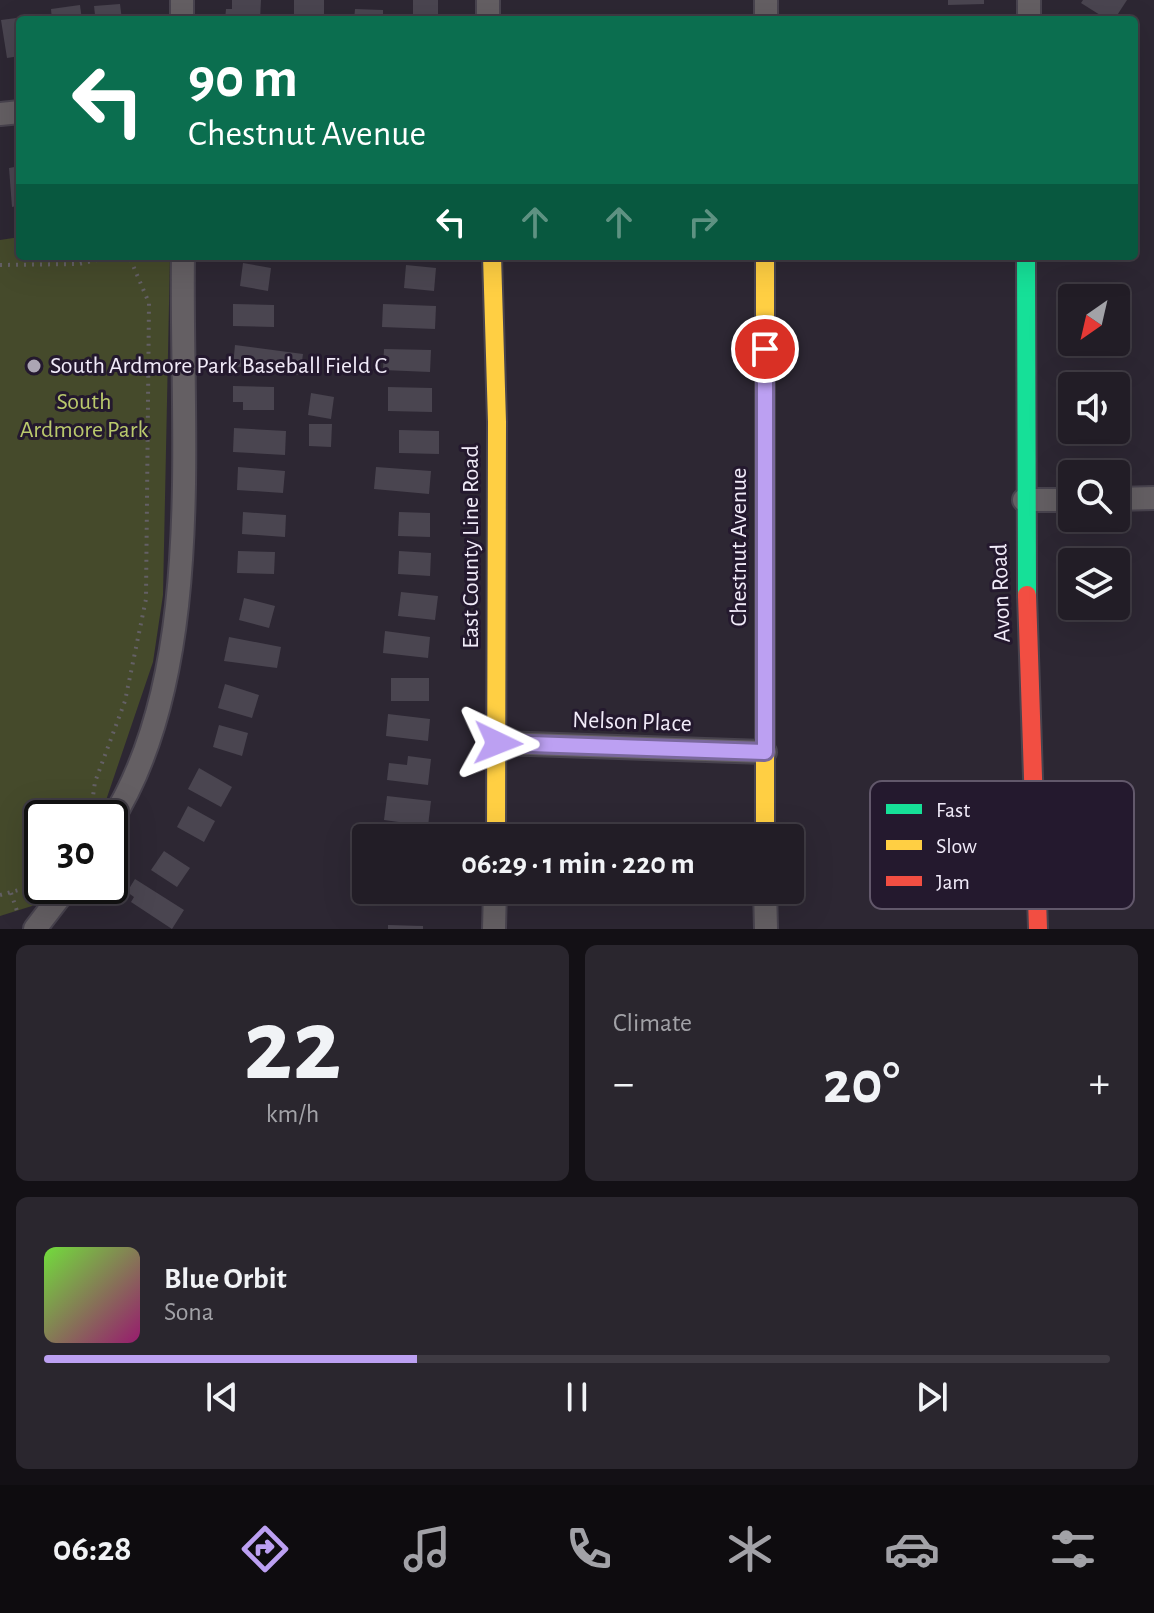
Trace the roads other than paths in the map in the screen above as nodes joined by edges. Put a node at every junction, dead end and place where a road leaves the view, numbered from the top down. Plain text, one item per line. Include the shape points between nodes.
1 (183, 260) edge
2 (492, 260) edge
3 (765, 260) edge
4 (1026, 260) edge
5 (1154, 498) edge
6 (1130, 499) edge
7 (1024, 500) junction
8 (1058, 500) edge
9 (498, 743) junction
10 (765, 752) junction
11 (1033, 781) edge
12 (120, 800) edge
13 (496, 824) edge
14 (765, 824) edge
15 (54, 904) edge
16 (495, 904) edge
17 (765, 904) edge
18 (1037, 909) edge
19 (35, 929) edge
20 (494, 929) edge
21 (766, 929) edge
22 (1038, 929) edge

1 - 12 street via 175,630 151,733
2 - 9 street, East County Line Road
3 - 10 street, Chestnut Avenue
4 - 7 street, Avon Road
5 - 6 street
7 - 8 street
7 - 11 street, Avon Road
9 - 10 street, Nelson Place
9 - 13 street, East County Line Road
10 - 14 street, Chestnut Avenue
15 - 19 street
16 - 20 street
17 - 21 street
18 - 22 street, Avon Road

